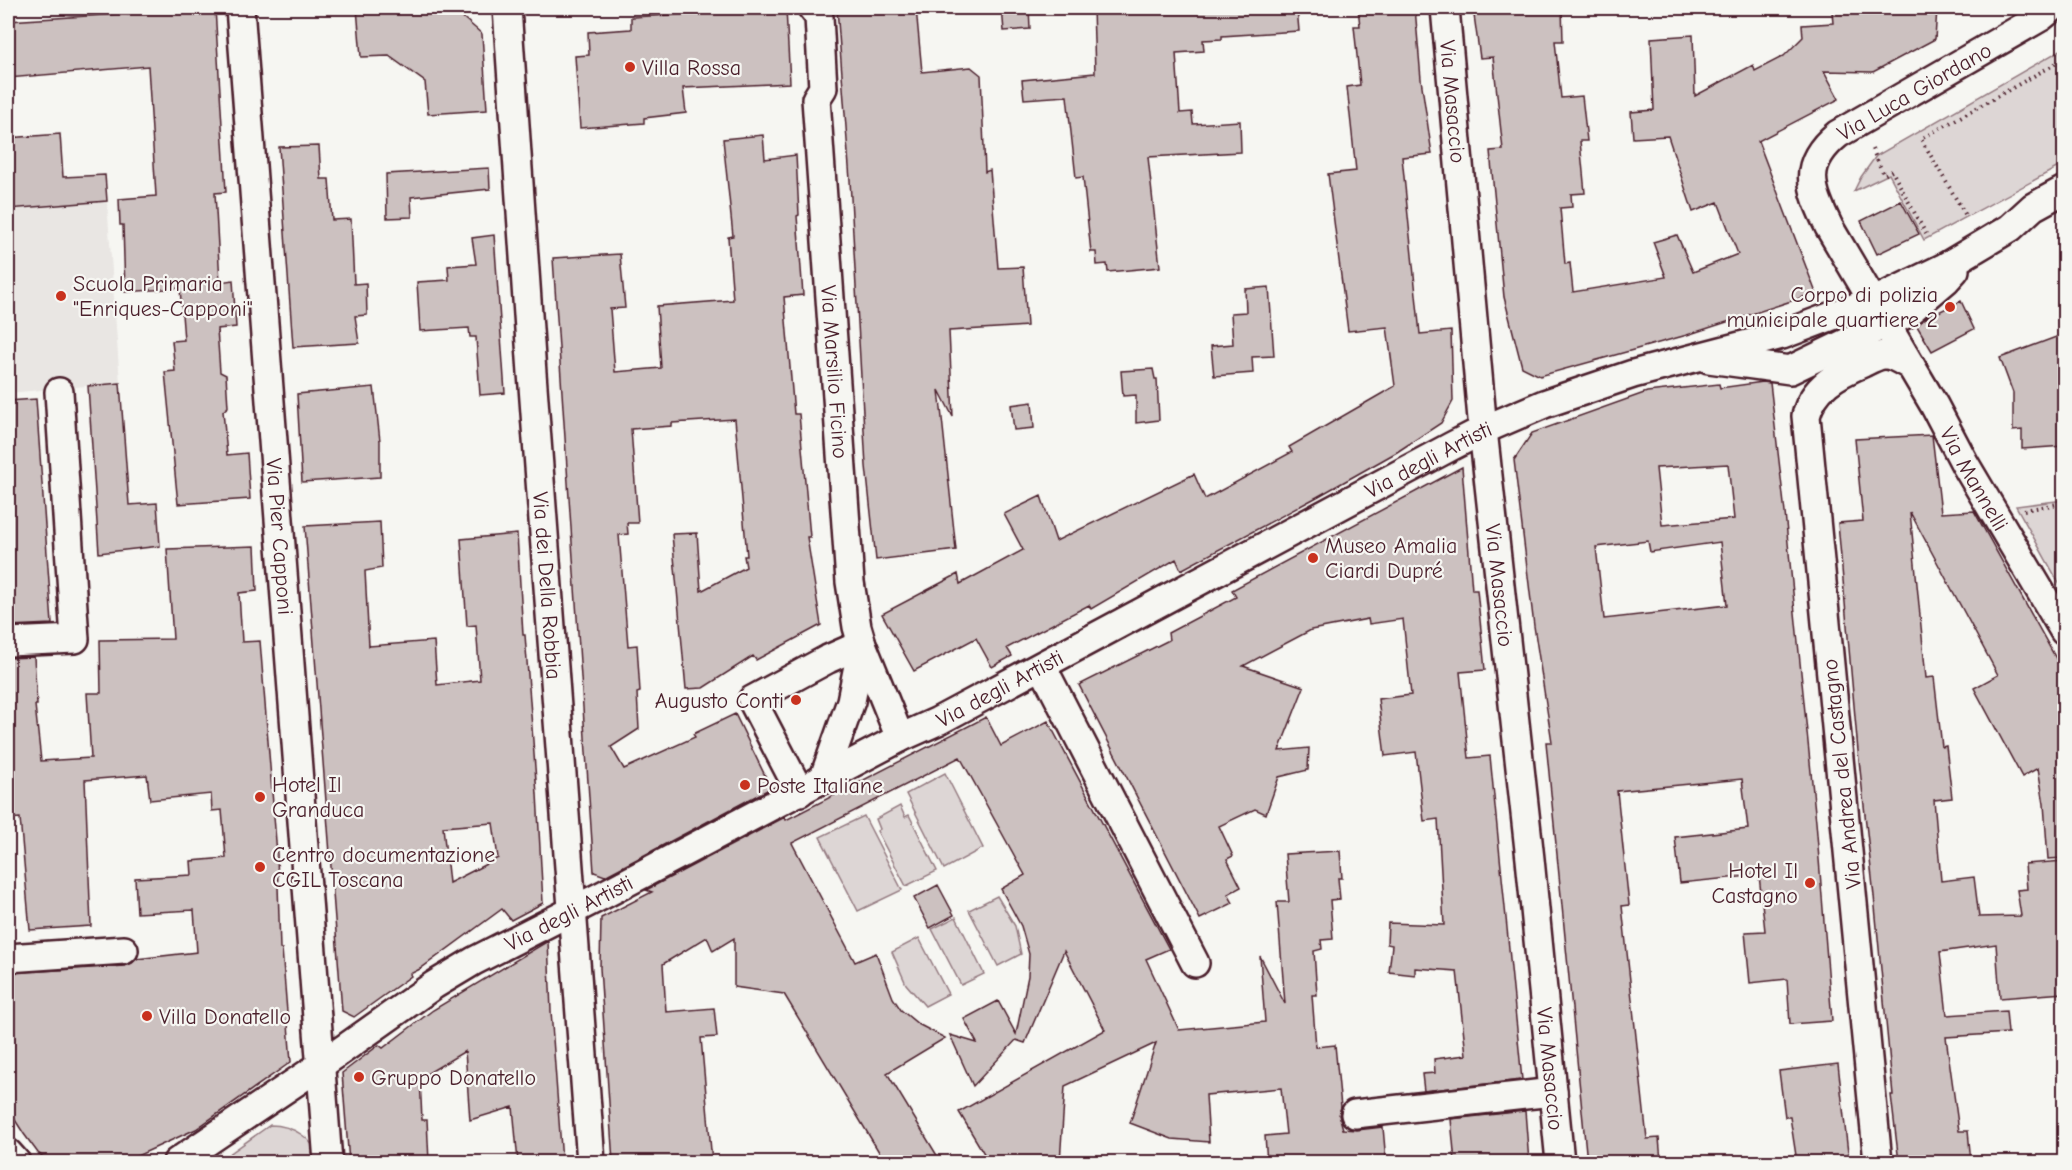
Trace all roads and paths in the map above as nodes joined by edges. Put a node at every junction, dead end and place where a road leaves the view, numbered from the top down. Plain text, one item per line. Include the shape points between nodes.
1 (240, 8) edge
2 (507, 8) edge
3 (810, 8) edge
4 (1445, 8) edge
5 (2052, 8) edge
6 (2064, 58) edge
7 (1872, 149) dead end
8 (2064, 177) edge
9 (2064, 190) edge
10 (2064, 206) edge
11 (1965, 214) dead end
12 (2010, 228) junction
13 (1926, 234) dead end
14 (1971, 250) junction
15 (1880, 291) junction
16 (1887, 324) junction
17 (1699, 358) junction
18 (1911, 366) junction
19 (58, 392) dead end
20 (1483, 430) junction
21 (2064, 503) edge
22 (2014, 511) dead end
23 (2064, 631) edge
24 (8, 642) edge
25 (862, 645) junction
26 (1042, 666) junction
27 (900, 738) junction
28 (811, 786) junction
29 (573, 911) junction
30 (124, 950) dead end
31 (8, 958) edge
32 (1195, 963) dead end
33 (321, 1065) junction
34 (1553, 1092) junction
35 (1355, 1114) dead end
36 (8, 1153) edge
37 (16, 1162) edge
38 (177, 1162) edge
39 (328, 1162) edge
40 (591, 1162) edge
41 (1560, 1162) edge
42 (1878, 1162) edge

1 - 33 street, Via Pier Capponi
2 - 29 street, Via dei Della Robbia
3 - 25 street, Via Marsilio Ficino via 801,16 806,90 816,99 850,582
4 - 20 street, Via Masaccio
5 - 15 street, Via Luca Giordano via 1838,134 1819,152 1813,165 1813,179 1822,211
6 - 11 path via 1922,139
7 - 13 path via 1884,175 1892,171
8 - 15 street
9 - 12 street via 2033,207
10 - 12 street
12 - 14 street
14 - 15 street
14 - 16 street, Via degli Artisti via 1914,309
15 - 16 street, Via Luca Giordano
15 - 17 street, Via degli Artisti via 1782,335
16 - 17 street, Via degli Artisti via 1790,370
16 - 18 street, Via Mannelli
17 - 20 street, Via degli Artisti via 1599,385
18 - 23 street, Via Mannelli
18 - 42 street, Via Andrea del Castagno via 1883,355 1840,372 1820,388 1806,416
19 - 24 street via 75,639
20 - 26 street, Via degli Artisti
20 - 34 street, Via Masaccio
21 - 22 path
25 - 27 street
25 - 28 street via 851,701
25 - 28 street via 752,700
26 - 27 street, Via degli Artisti
26 - 32 street
27 - 28 street, Via degli Artisti
28 - 29 street, Via degli Artisti
29 - 33 street, Via degli Artisti via 444,979
29 - 40 street, Via dei Della Robbia
30 - 31 street
33 - 38 street, Via degli Artisti
33 - 39 street, Via Pier Capponi
34 - 35 street
34 - 41 street, Via Masaccio
36 - 37 street

